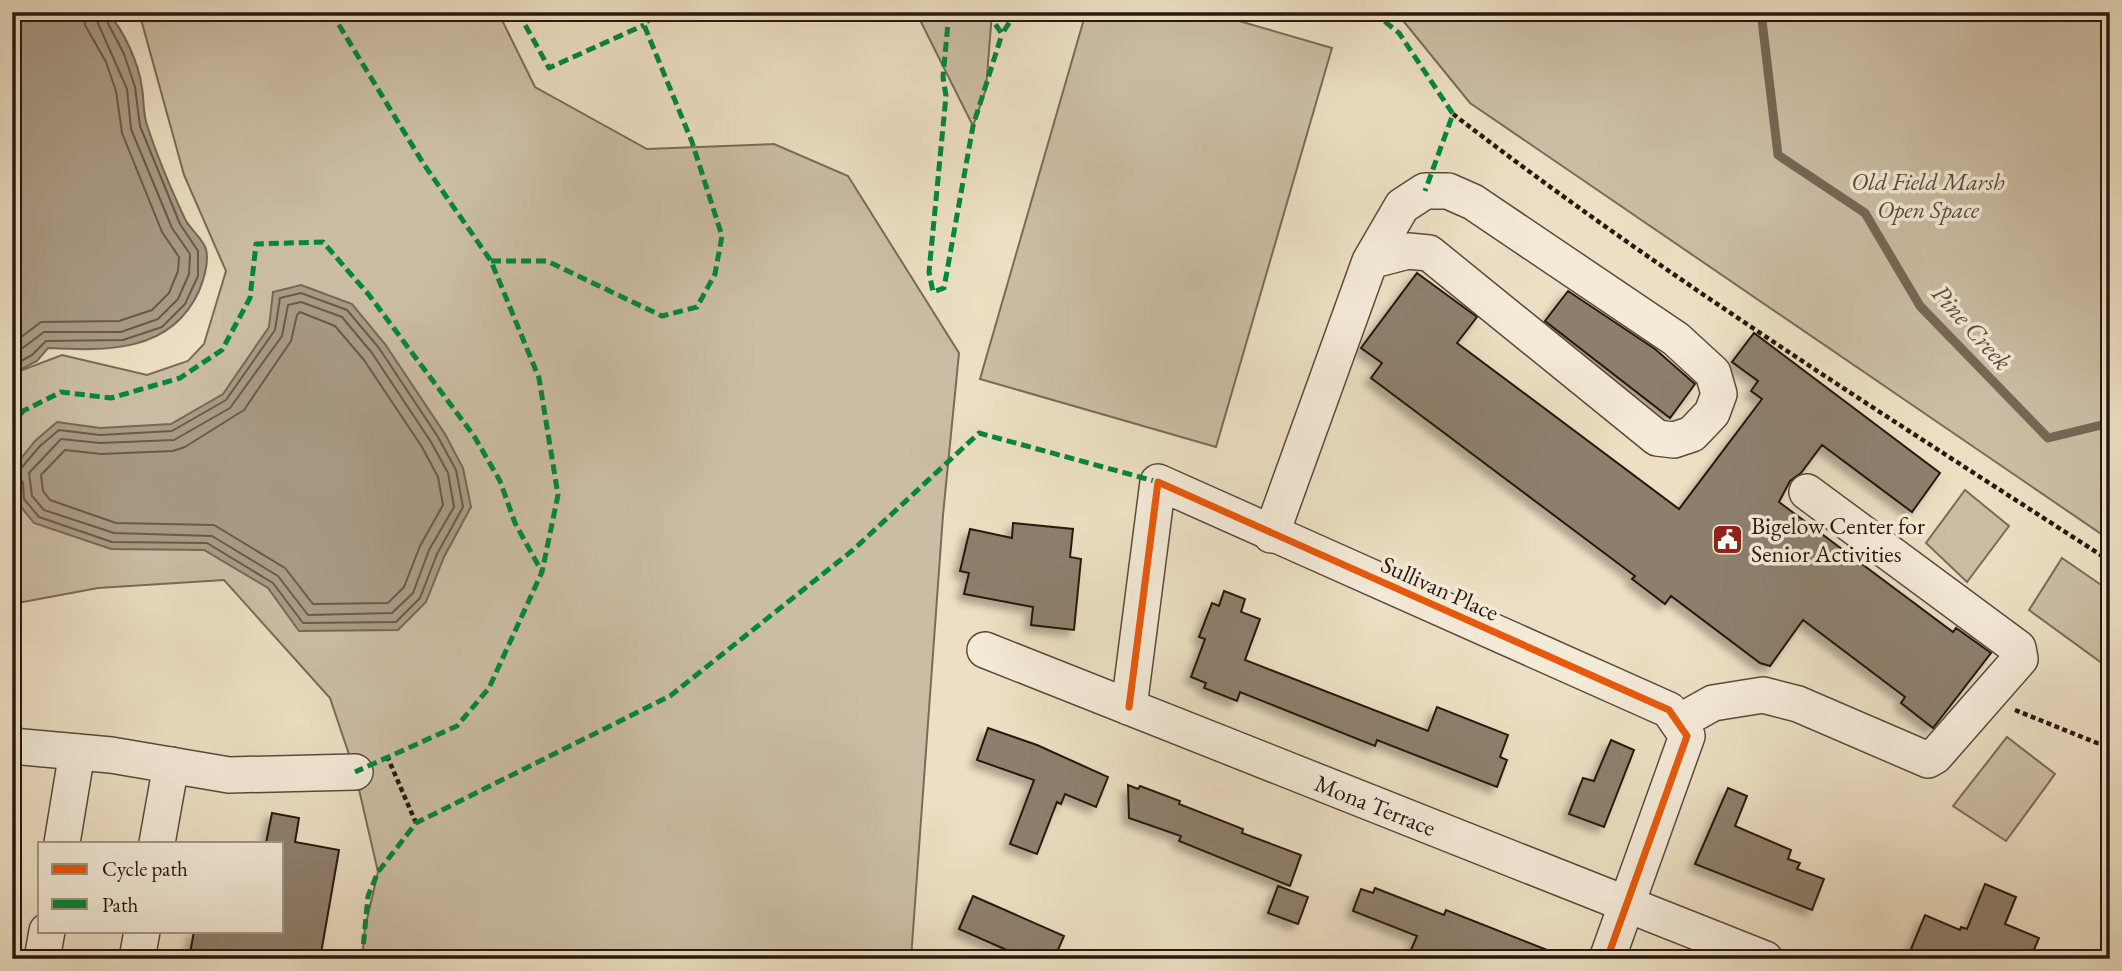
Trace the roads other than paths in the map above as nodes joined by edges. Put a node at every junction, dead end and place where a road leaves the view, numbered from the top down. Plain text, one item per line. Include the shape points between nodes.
1 (1370, 261) junction
2 (1807, 492) dead end
3 (1271, 535) junction
4 (985, 650) dead end
5 (1129, 707) junction
6 (1679, 722) junction
7 (12, 746) edge
8 (77, 751) junction
9 (171, 765) junction
10 (355, 772) dead end
11 (62, 842) edge
12 (157, 842) edge
13 (1626, 906) junction
14 (47, 932) edge
15 (142, 932) edge
16 (42, 959) edge
17 (137, 959) edge
18 (1607, 959) edge
19 (1765, 959) edge

1 - 1 street via 1408,251 1429,253 1657,438 1674,440 1692,434 1712,412 1719,394 1713,373 1676,339 1473,202 1448,191 1425,191 1402,206
1 - 3 street
2 - 6 street via 2018,648 2020,659 1928,760 1798,704 1763,695 1713,703
3 - 5 street, Sullivan Place via 1158,482
3 - 6 street, Sullivan Place via 1669,710
4 - 5 street, Mona Terrace
5 - 13 street, Mona Terrace
6 - 13 street via 1688,736
7 - 8 street
8 - 9 street
8 - 11 street
9 - 10 street via 229,775
9 - 12 street
13 - 18 street
13 - 19 street, Mona Terrace
14 - 16 street
15 - 17 street

